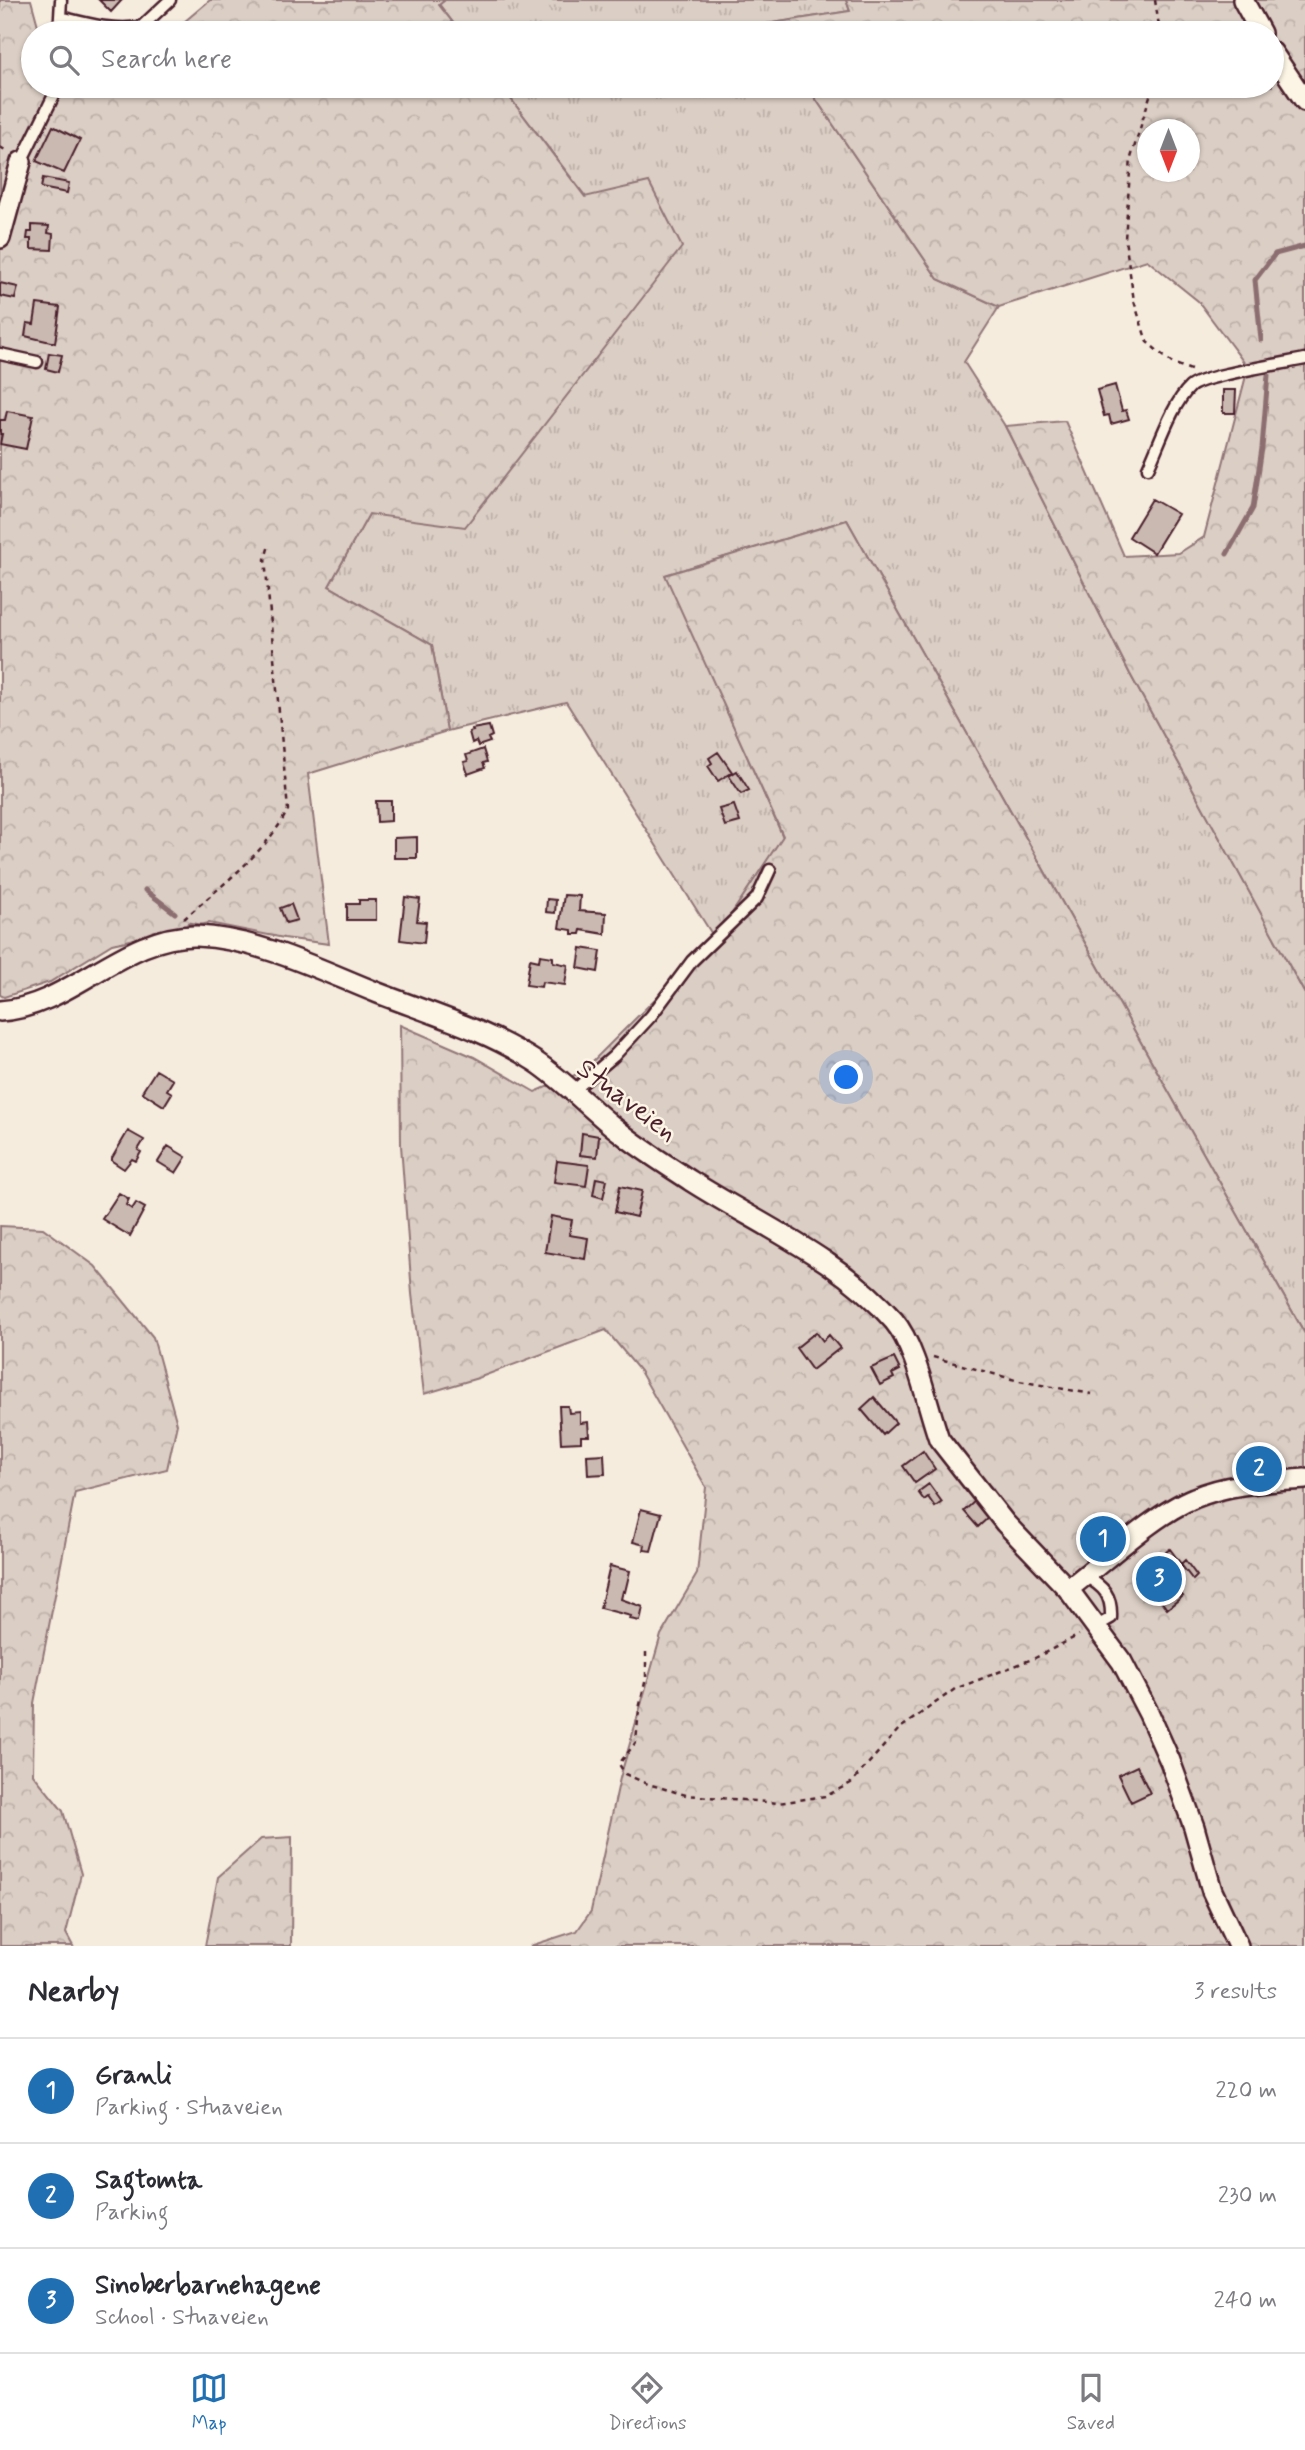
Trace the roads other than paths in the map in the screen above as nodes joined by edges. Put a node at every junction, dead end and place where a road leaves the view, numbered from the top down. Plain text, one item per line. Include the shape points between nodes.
1 (61, 0) edge
2 (170, 0) edge
3 (1243, 0) edge
4 (60, 17) junction
5 (60, 21) edge
6 (76, 21) edge
7 (148, 21) edge
8 (1254, 21) edge
9 (1284, 70) edge
10 (51, 98) edge
11 (1305, 101) edge
12 (21, 162) joint
13 (0, 238) edge
14 (0, 354) edge
15 (1305, 359) edge
16 (37, 362) dead end
17 (1148, 468) dead end
18 (770, 870) dead end
19 (0, 1011) edge
20 (572, 1093) junction
21 (1305, 1479) edge
22 (1085, 1576) junction
23 (1068, 1589) junction
24 (1094, 1627) junction
25 (1238, 1946) edge

1 - 4 lane
2 - 7 lane
3 - 8 street
4 - 5 lane
4 - 6 lane
9 - 11 street
10 - 12 lane
12 - 13 street
14 - 16 lane
15 - 17 lane via 1191,386 1176,407
18 - 20 lane via 757,898 692,961 614,1056
19 - 20 street, Stuaveien via 31,1005 128,954 196,936 281,954 496,1038 538,1064
20 - 23 street, Stuaveien via 621,1134 787,1237 870,1296 895,1323 910,1350 939,1439 1005,1523
21 - 22 street via 1239,1485 1194,1498 1160,1518
22 - 23 street
22 - 24 lane via 1104,1586 1112,1603 1111,1618
23 - 24 street, Stuaveien
24 - 25 street, Stuaveien via 1122,1662 1159,1738 1194,1827 1212,1891

